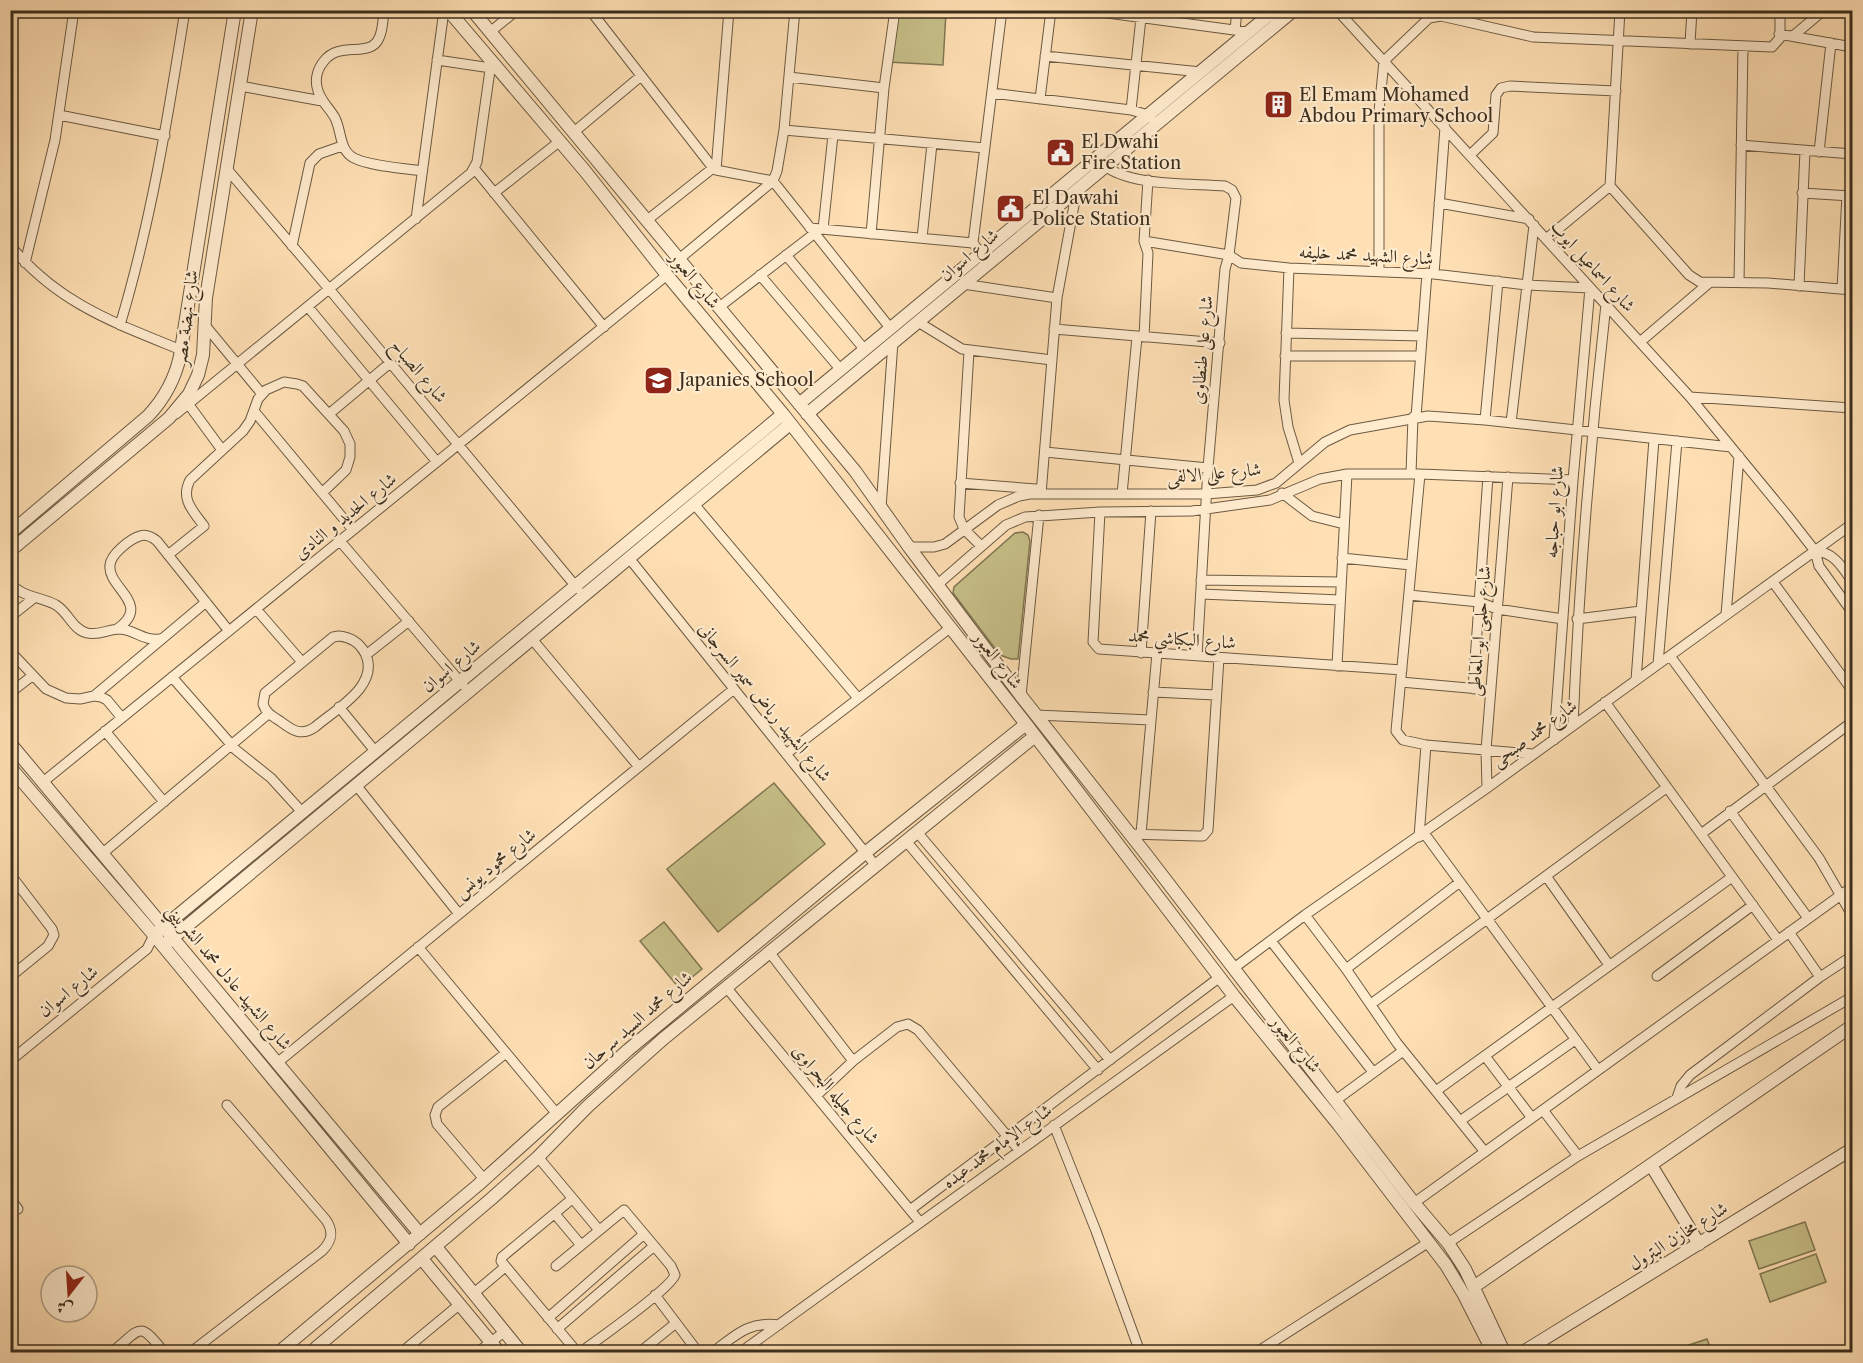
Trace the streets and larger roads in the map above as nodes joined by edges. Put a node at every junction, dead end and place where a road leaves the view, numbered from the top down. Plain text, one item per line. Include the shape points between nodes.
1 (74, 10) edge
2 (185, 10) edge
3 (236, 10) edge
4 (252, 10) edge
5 (384, 10) edge
6 (446, 10) edge
7 (472, 10) edge
8 (517, 10) edge
9 (590, 10) edge
10 (729, 10) edge
11 (767, 10) edge
12 (895, 10) edge
13 (1002, 10) edge
14 (1051, 10) edge
15 (1085, 10) edge
16 (1237, 10) edge
17 (1275, 10) edge
18 (1294, 10) edge
19 (1337, 10) edge
20 (1620, 10) edge
21 (1692, 10) edge
22 (1780, 10) edge
23 (1824, 10) edge
24 (795, 12) edge
25 (1142, 18) junction
26 (1234, 30) junction
27 (490, 32) junction
28 (1249, 32) junction
29 (1779, 34) junction
30 (1793, 36) junction
31 (1618, 40) junction
32 (1831, 43) junction
33 (1690, 44) junction
34 (1850, 44) edge
35 (1743, 46) junction
36 (1046, 56) junction
37 (437, 60) junction
38 (1384, 61) junction
39 (491, 66) junction
40 (1136, 66) junction
41 (1201, 72) junction
42 (641, 76) junction
43 (789, 77) junction
44 (240, 86) junction
45 (884, 88) junction
46 (1616, 91) junction
47 (992, 93) junction
48 (1040, 99) junction
49 (322, 101) junction
50 (1131, 110) junction
51 (59, 115) junction
52 (1152, 120) junction
53 (1445, 127) junction
54 (783, 130) junction
55 (574, 132) junction
56 (833, 135) junction
57 (165, 136) junction
58 (879, 139) junction
59 (560, 141) junction
60 (932, 144) junction
61 (1741, 145) junction
62 (342, 146) junction
63 (985, 148) junction
64 (1805, 151) junction
65 (1819, 152) junction
66 (1852, 154) edge
67 (1470, 155) junction
68 (1101, 163) junction
69 (474, 168) junction
70 (227, 169) junction
71 (714, 169) junction
72 (422, 171) junction
73 (1148, 180) junction
74 (773, 181) junction
75 (1610, 186) junction
76 (1077, 189) junction
77 (494, 193) junction
78 (1802, 193) junction
79 (1850, 195) edge
80 (1439, 203) junction
81 (416, 219) junction
82 (646, 221) junction
83 (1532, 222) junction
84 (816, 230) junction
85 (871, 234) junction
86 (658, 236) junction
87 (922, 238) junction
88 (1546, 239) junction
89 (1144, 242) junction
90 (973, 243) junction
91 (10, 246) edge
92 (292, 246) junction
93 (644, 246) junction
94 (1848, 251) edge
95 (981, 254) junction
96 (786, 255) junction
97 (1229, 255) junction
98 (678, 260) junction
99 (25, 263) junction
100 (1289, 268) junction
101 (1378, 271) junction
102 (1431, 274) junction
103 (668, 275) junction
104 (760, 275) junction
105 (1497, 281) junction
106 (1709, 282) junction
107 (1739, 282) junction
108 (963, 284) junction
109 (1527, 285) junction
110 (1798, 286) junction
111 (1590, 288) junction
112 (1842, 289) junction
113 (330, 290) junction
114 (1852, 290) edge
115 (1057, 298) junction
116 (1606, 304) junction
117 (308, 307) junction
118 (718, 308) junction
119 (918, 322) junction
120 (204, 324) junction
121 (120, 325) junction
122 (604, 327) junction
123 (1054, 329) junction
124 (1286, 333) junction
125 (892, 335) junction
126 (1422, 336) junction
127 (1141, 337) junction
128 (1640, 342) junction
129 (1220, 343) junction
130 (181, 350) junction
131 (865, 350) junction
132 (969, 351) junction
133 (1285, 356) junction
134 (1420, 356) junction
135 (1052, 360) junction
136 (390, 363) junction
137 (238, 365) junction
138 (841, 369) junction
139 (370, 380) junction
140 (1852, 380) edge
141 (262, 394) junction
142 (1690, 397) junction
143 (189, 405) junction
144 (1851, 408) edge
145 (803, 409) junction
146 (254, 411) junction
147 (329, 414) junction
148 (1414, 417) junction
149 (169, 418) junction
150 (786, 419) junction
151 (1485, 420) junction
152 (1511, 423) junction
153 (1577, 430) junction
154 (1592, 432) junction
155 (1654, 439) junction
156 (1677, 441) junction
157 (458, 444) junction
158 (1731, 447) junction
159 (222, 450) junction
160 (1045, 452) junction
161 (1738, 456) junction
162 (1126, 460) junction
163 (437, 462) junction
164 (1299, 463) junction
165 (92, 465) junction
166 (1208, 468) junction
167 (855, 471) junction
168 (104, 473) junction
169 (1415, 473) junction
170 (1347, 474) junction
171 (1488, 476) junction
172 (1508, 477) junction
173 (1573, 480) junction
174 (71, 482) junction
175 (960, 483) junction
176 (1276, 483) junction
177 (837, 484) junction
178 (82, 492) junction
179 (1041, 492) junction
180 (322, 493) junction
181 (1122, 494) junction
182 (1206, 494) junction
183 (1284, 496) junction
184 (694, 504) junction
185 (1206, 508) junction
186 (883, 510) junction
187 (1100, 512) junction
188 (1151, 512) junction
189 (1039, 515) junction
190 (866, 522) junction
191 (1344, 524) junction
192 (1852, 524) edge
193 (964, 529) junction
194 (353, 530) junction
195 (10, 533) edge
196 (340, 541) junction
197 (981, 546) junction
198 (909, 548) junction
199 (10, 551) edge
200 (1815, 551) junction
201 (168, 555) junction
202 (629, 558) junction
203 (1342, 558) junction
204 (1411, 566) junction
205 (1202, 580) junction
206 (1852, 581) edge
207 (1341, 582) junction
208 (1773, 582) junction
209 (10, 583) edge
210 (937, 585) junction
211 (575, 586) junction
212 (1201, 594) junction
213 (1409, 595) junction
214 (584, 596) junction
215 (34, 598) junction
216 (1340, 600) junction
217 (206, 602) junction
218 (1479, 602) junction
219 (256, 609) junction
220 (1497, 609) junction
221 (1641, 611) junction
222 (1852, 612) edge
223 (1726, 615) junction
224 (10, 617) edge
225 (1563, 619) junction
226 (1577, 619) junction
227 (409, 621) junction
228 (950, 628) junction
229 (117, 629) junction
230 (229, 630) junction
231 (160, 639) junction
232 (532, 639) junction
233 (10, 651) edge
234 (1141, 653) junction
235 (1157, 653) junction
236 (366, 656) junction
237 (1197, 656) junction
238 (1670, 656) junction
239 (1219, 658) junction
240 (302, 663) junction
241 (1658, 664) junction
242 (1337, 666) junction
243 (1402, 670) junction
244 (32, 676) junction
245 (172, 677) junction
246 (1636, 680) junction
247 (460, 682) junction
248 (1401, 682) junction
249 (734, 689) junction
250 (1473, 689) junction
251 (1491, 690) junction
252 (1852, 690) edge
253 (469, 691) junction
254 (1153, 692) junction
255 (10, 693) edge
256 (1216, 695) junction
257 (94, 696) junction
258 (1021, 696) junction
259 (858, 698) junction
260 (1605, 702) junction
261 (339, 707) junction
262 (268, 714) junction
263 (1036, 715) junction
264 (122, 718) junction
265 (1151, 720) junction
266 (1852, 722) edge
267 (1026, 724) junction
268 (1572, 725) junction
269 (105, 731) junction
270 (1035, 736) junction
271 (1554, 740) junction
272 (11, 745) edge
273 (232, 745) junction
274 (1426, 745) junction
275 (1486, 750) junction
276 (375, 751) junction
277 (786, 754) junction
278 (1533, 754) junction
279 (10, 767) edge
280 (639, 767) junction
281 (43, 782) junction
282 (356, 785) junction
283 (1765, 785) junction
284 (1666, 788) junction
285 (1487, 789) junction
286 (164, 802) junction
287 (302, 812) junction
288 (1730, 812) junction
289 (917, 832) junction
290 (1135, 834) junction
291 (1701, 834) junction
292 (1422, 835) junction
293 (906, 841) junction
294 (103, 853) junction
295 (865, 853) junction
296 (1145, 853) junction
297 (1130, 862) junction
298 (876, 866) junction
299 (10, 874) edge
300 (1546, 876) junction
301 (1163, 877) junction
302 (1732, 877) junction
303 (1460, 882) junction
304 (1852, 887) edge
305 (1151, 890) junction
306 (1840, 896) junction
307 (1753, 905) junction
308 (459, 914) junction
309 (1305, 915) junction
310 (1852, 915) edge
311 (1808, 918) junction
312 (1487, 919) junction
313 (164, 926) junction
314 (1789, 932) junction
315 (154, 935) junction
316 (174, 938) junction
317 (1778, 940) junction
318 (1271, 941) junction
319 (163, 946) junction
320 (418, 947) junction
321 (147, 949) junction
322 (770, 953) junction
323 (1852, 956) edge
324 (1609, 965) junction
325 (1234, 969) junction
326 (1346, 969) junction
327 (1657, 976) dead end
328 (10, 977) edge
329 (1220, 977) junction
330 (1820, 977) junction
331 (726, 987) junction
332 (1233, 996) junction
333 (1852, 997) edge
334 (1371, 1004) junction
335 (1551, 1007) junction
336 (1852, 1026) edge
337 (1575, 1040) junction
338 (1403, 1051) junction
339 (506, 1053) junction
340 (1485, 1056) junction
341 (1110, 1060) junction
342 (10, 1061) edge
343 (854, 1061) junction
344 (277, 1063) junction
345 (1098, 1070) junction
346 (1598, 1070) junction
347 (1373, 1072) junction
348 (1326, 1088) junction
349 (1509, 1088) junction
350 (1436, 1091) junction
351 (816, 1096) junction
352 (1315, 1096) junction
353 (1677, 1098) junction
354 (1336, 1100) junction
355 (226, 1105) dead end
356 (1543, 1110) junction
357 (557, 1114) junction
358 (1348, 1116) junction
359 (1532, 1118) junction
360 (1460, 1121) junction
361 (1338, 1124) junction
362 (1054, 1125) junction
363 (1008, 1137) junction
364 (1852, 1149) edge
365 (1019, 1150) junction
366 (1485, 1152) junction
367 (1578, 1156) junction
368 (538, 1157) junction
369 (505, 1161) junction
370 (1651, 1165) junction
371 (517, 1176) junction
372 (481, 1182) junction
373 (10, 1199) edge
374 (491, 1199) junction
375 (572, 1199) junction
376 (1414, 1203) junction
377 (18, 1209) dead end
378 (910, 1209) junction
379 (555, 1214) junction
380 (920, 1222) junction
381 (599, 1230) junction
382 (420, 1234) junction
383 (644, 1234) junction
384 (1429, 1242) junction
385 (1448, 1243) junction
386 (409, 1244) junction
387 (1699, 1244) junction
388 (581, 1245) junction
389 (654, 1246) junction
390 (436, 1247) junction
391 (422, 1259) junction
392 (556, 1266) dead end
393 (505, 1267) junction
394 (1475, 1286) junction
395 (473, 1294) junction
396 (655, 1295) junction
397 (460, 1304) junction
398 (548, 1318) junction
399 (676, 1323) junction
400 (779, 1325) junction
401 (557, 1329) junction
402 (504, 1332) junction
403 (491, 1342) junction
404 (412, 1344) junction
405 (284, 1351) edge
406 (112, 1353) edge
407 (164, 1353) edge
408 (191, 1353) edge
409 (311, 1353) edge
410 (402, 1353) edge
411 (418, 1353) edge
412 (478, 1353) edge
413 (499, 1353) edge
414 (521, 1353) edge
415 (579, 1353) edge
416 (640, 1353) edge
417 (698, 1353) edge
418 (713, 1353) edge
419 (741, 1353) edge
420 (1140, 1353) edge
421 (1257, 1353) edge
422 (1492, 1353) edge
423 (1504, 1353) edge
424 (1523, 1353) edge

1 - 51 street
2 - 57 street
3 - 130 street, شارع نهضة مصر
4 - 44 street, شارع نهضة مصر
5 - 49 street via 376,44 367,49 336,52 320,66 316,80
6 - 37 street
6 - 39 street, شارع العبور
7 - 27 street, شارع العبور
8 - 27 street
9 - 42 street
10 - 71 street
11 - 24 street
12 - 45 street
13 - 47 street
14 - 36 street
15 - 25 street
16 - 26 street
17 - 28 street, شارع اسوان
18 - 52 street, شارع اسوان
19 - 38 street, شارع اسماعيل ايوب
20 - 31 street
21 - 33 street
22 - 29 street
23 - 30 street
24 - 43 street
25 - 26 street
25 - 40 street
26 - 28 street
27 - 55 street, شارع العبور
28 - 41 street, شارع اسوان
29 - 30 street
29 - 35 street via 1772,47
30 - 32 street
31 - 33 street
31 - 38 street via 1528,36 1437,16 1429,18
31 - 46 street
32 - 34 street
32 - 65 street
33 - 35 street
35 - 61 street
36 - 40 street
36 - 48 street
37 - 39 street
37 - 72 street
38 - 53 street, شارع اسماعيل ايوب
38 - 101 street via 1379,111
39 - 59 street, شارع العبور
39 - 69 street
40 - 41 street
40 - 50 street
41 - 52 street, شارع اسوان
42 - 55 street
42 - 71 street
43 - 45 street
43 - 54 street
44 - 49 street
44 - 70 street, شارع نهضة مصر
45 - 58 street
46 - 67 street via 1501,88 1496,95 1493,133
46 - 75 street
47 - 48 street
47 - 63 street
48 - 50 street
49 - 62 street via 335,118
50 - 52 street
51 - 57 street
51 - 99 street
52 - 68 street, شارع اسوان
53 - 67 street, شارع اسماعيل ايوب
53 - 80 street
54 - 56 street
54 - 74 street
55 - 82 street, شارع العبور
56 - 58 street
56 - 84 street
57 - 121 street via 143,244
58 - 60 street
58 - 85 street
59 - 77 street
59 - 93 street, شارع العبور
60 - 63 street
60 - 87 street
61 - 64 street
61 - 107 street
62 - 72 street via 360,161
62 - 92 street via 319,154 310,163
63 - 90 street
64 - 65 street
64 - 78 street
65 - 66 street
67 - 83 street, شارع اسماعيل ايوب
68 - 73 street, شارع على طنطاوى via 1118,174
68 - 76 street, شارع اسوان
68 - 95 street, شارع اسوان
69 - 77 street
69 - 81 street
70 - 92 street, شارع الصباح
70 - 120 street, شارع نهضة مصر
71 - 74 street
71 - 82 street
72 - 81 street
73 - 89 street
73 - 97 street, شارع على طنطاوى via 1225,186 1232,190 1236,202
74 - 84 street
74 - 98 street
75 - 88 street
75 - 106 street via 1689,275
76 - 108 street, شارع اسوان
76 - 115 street
77 - 122 street
78 - 79 street
78 - 110 street
79 - 94 street
80 - 83 street
80 - 102 street
81 - 113 street
82 - 86 street, شارع العبور
83 - 88 street, شارع اسماعيل ايوب
83 - 109 street
84 - 85 street
84 - 96 street
84 - 125 street
85 - 87 street
86 - 93 street
86 - 98 street, شارع العبور
87 - 90 street
88 - 111 street, شارع اسماعيل ايوب
89 - 97 street, شارع الشهيد محمد خليفه
89 - 127 street via 1148,253
90 - 95 street
91 - 99 street
92 - 113 street, شارع الصباح
93 - 103 street, شارع العبور
94 - 112 street
95 - 125 street, شارع اسوان
96 - 104 street
96 - 131 street
97 - 100 street, شارع الشهيد محمد خليفه via 1241,263
97 - 129 street, شارع على طنطاوى
98 - 118 street, شارع العبور
99 - 121 street via 69,300
100 - 101 street, شارع الشهيد محمد خليفه
100 - 124 street
101 - 102 street, شارع الشهيد محمد خليفه
102 - 105 street, شارع الشهيد محمد خليفه
102 - 126 street
103 - 122 street, شارع الحديد و النادى
103 - 150 street, شارع العبور
104 - 118 street
104 - 138 street
105 - 109 street, شارع الشهيد محمد خليفه
105 - 151 street
106 - 107 street
106 - 128 street
107 - 110 street
108 - 115 street
108 - 119 street, شارع اسوان
109 - 111 street, شارع الشهيد محمد خليفه
109 - 152 street
110 - 112 street
111 - 116 street, شارع اسماعيل ايوب
111 - 153 street, شارع ابو حباجه
112 - 114 street
113 - 117 street
113 - 136 street, شارع الصباح
115 - 123 street
116 - 128 street, شارع اسماعيل ايوب
116 - 154 street, شارع ابو حباجه
117 - 137 street
117 - 139 street
118 - 145 street, شارع العبور
119 - 125 street, شارع اسوان
119 - 132 street via 952,345
120 - 137 street
120 - 149 street, شارع نهضة مصر via 198,375 183,403
121 - 130 street
122 - 157 street, شارع الحديد و النادى
123 - 127 street
123 - 135 street
124 - 126 street
124 - 133 street
125 - 131 street, شارع اسوان
125 - 145 street, شارع اسوان
125 - 186 street
126 - 134 street
127 - 129 street
127 - 162 street
128 - 142 street, شارع اسماعيل ايوب
129 - 166 street, شارع على طنطاوى
130 - 165 street, شارع نهضة مصر via 172,382 159,404
131 - 138 street, شارع اسوان
132 - 135 street
132 - 175 street
133 - 134 street
133 - 164 street via 1286,413
134 - 148 street
135 - 160 street
136 - 139 street
136 - 157 street, شارع الصباح
137 - 141 street
137 - 143 street
138 - 145 street, شارع اسوان
139 - 147 street
139 - 163 street
140 - 144 street
141 - 146 street
141 - 147 street via 278,384 297,384
142 - 144 street
142 - 158 street, شارع اسماعيل ايوب
143 - 149 street
143 - 159 street
145 - 167 street, شارع العبور
146 - 159 street via 243,431
146 - 180 street
147 - 180 street via 347,437 350,457 342,475
148 - 151 street, شارع على الالفى
148 - 164 street, شارع على الالفى via 1350,430 1325,442
148 - 169 street
149 - 168 street, شارع نهضة مصر
150 - 177 street, شارع العبور
150 - 184 street, شارع اسوان
150 - 211 street, شارع اسوان
151 - 152 street, شارع على الالفى
152 - 153 street, شارع على الالفى
153 - 154 street, شارع على الالفى
153 - 173 street, شارع ابو حباجه
154 - 155 street, شارع على الالفى
154 - 226 street, شارع ابو حباجه
155 - 156 street, شارع على الالفى
155 - 221 street
156 - 158 street, شارع على الالفى
156 - 241 street
157 - 163 street, شارع الحديد و النادى
157 - 211 street, شارع الصباح
158 - 161 street, شارع اسماعيل ايوب
159 - 201 street via 193,476 186,488 187,503 204,526
160 - 162 street
160 - 179 street
161 - 200 street, شارع اسماعيل ايوب
161 - 223 street
162 - 166 street
162 - 181 street
163 - 194 street, شارع الحديد و النادى
164 - 176 street, شارع على الالفى
165 - 168 street via 94,472
165 - 174 street, شارع نهضة مصر
166 - 182 street, شارع على طنطاوى
167 - 177 street via 853,480
167 - 186 street, شارع العبور
168 - 178 street, شارع نهضة مصر
169 - 170 street, شارع على الالفى
169 - 171 street, شارع على الالفى
169 - 204 street
170 - 183 street, شارع على الالفى via 1320,479
170 - 191 street
171 - 172 street, شارع على الالفى
171 - 218 street, شارع حلمى ابو المعاطى
172 - 173 street, شارع على الالفى
172 - 220 street, شارع حلمى ابو المعاطى
173 - 225 street, شارع ابو حباجه
174 - 178 street via 79,485
174 - 195 street, شارع نهضة مصر
175 - 179 street
175 - 193 street via 959,517
176 - 182 street, شارع على الالفى via 1257,490
176 - 183 street
177 - 190 street, شارع العبور
178 - 199 street, شارع نهضة مصر
179 - 181 street, شارع على الالفى
179 - 193 street, شارع على الالفى via 1008,499
180 - 194 street
181 - 182 street, شارع على الالفى
182 - 185 street, شارع على طنطاوى
183 - 185 street, شارع على الالفى
183 - 191 street via 1312,516
184 - 202 street, شارع اسوان
184 - 259 street
185 - 188 street, شارع على الالفى
185 - 205 street, شارع على طنطاوى
186 - 190 street via 872,510
186 - 198 street, شارع العبور
187 - 188 street, شارع على الالفى
187 - 189 street, شارع على الالفى
187 - 234 street, شارع البكباشي محمد via 1093,642 1105,650
188 - 234 street
189 - 197 street, شارع على الالفى via 1006,525
189 - 258 street
190 - 228 street, شارع العبور
191 - 203 street
192 - 200 street, شارع محمد صبحى
193 - 197 street
193 - 198 street, شارع على الالفى via 934,548
194 - 196 street, شارع الحديد و النادى
196 - 219 street, شارع الحديد و النادى
196 - 227 street
197 - 210 street, شارع على الالفى
198 - 210 street, شارع العبور
200 - 206 street via 1835,558
200 - 208 street, شارع محمد صبحى
200 - 222 street via 1819,566
201 - 217 street
201 - 229 street via 154,539 144,536 112,558 111,573 130,604 126,621
202 - 214 street, شارع اسوان
202 - 249 street, شارع الشهيد رياض سمير السرجانى
203 - 204 street
203 - 207 street
204 - 213 street
205 - 207 street
205 - 212 street, شارع على طنطاوى
207 - 216 street
208 - 223 street, شارع محمد صبحى
208 - 252 street
209 - 215 street
210 - 258 street, شارع العبور
211 - 214 street, شارع الصباح
211 - 247 street, شارع اسوان
212 - 216 street
212 - 237 street, شارع على طنطاوى
213 - 218 street
213 - 243 street
214 - 232 street, شارع اسوان
215 - 224 street
215 - 229 street via 63,610 83,631 100,634
216 - 242 street
217 - 230 street
217 - 231 street
218 - 220 street
218 - 250 street, شارع حلمى ابو المعاطى
219 - 230 street, شارع الحديد و النادى
219 - 240 street
220 - 225 street
220 - 251 street, شارع حلمى ابو المعاطى
221 - 226 street
221 - 246 street
223 - 238 street, شارع محمد صبحى
225 - 271 street, شارع ابو حباجه
226 - 268 street, شارع ابو حباجه
227 - 236 street
227 - 247 street
228 - 259 street
228 - 267 street, شارع العبور
229 - 231 street via 146,639
230 - 245 street, شارع الحديد و النادى
231 - 257 street
232 - 253 street, شارع اسوان
232 - 280 street
233 - 244 street
234 - 235 street, شارع البكباشي محمد
235 - 237 street, شارع البكباشي محمد
235 - 254 street
236 - 240 street via 356,641 339,636
236 - 261 street via 369,673 364,684
237 - 239 street, شارع البكباشي محمد
238 - 241 street, شارع محمد صبحى
238 - 283 street
239 - 242 street, شارع البكباشي محمد
239 - 256 street
240 - 262 street via 265,693 263,704
241 - 246 street, شارع محمد صبحى
242 - 243 street, شارع البكباشي محمد
243 - 248 street
244 - 255 street
244 - 257 street via 59,696
245 - 264 street, شارع الحديد و النادى
245 - 273 street
246 - 260 street, شارع محمد صبحى
247 - 253 street
247 - 276 street, شارع اسوان
248 - 250 street
248 - 274 street via 1396,731 1403,740
249 - 277 street, شارع الشهيد رياض سمير السرجانى
249 - 280 street, شارع محمود يونس
250 - 251 street
251 - 275 street, شارع حلمى ابو المعاطى
253 - 282 street, شارع اسوان
254 - 256 street
254 - 265 street
256 - 290 street via 1206,833
257 - 264 street via 107,700
258 - 263 street, شارع العبور
259 - 277 street
260 - 268 street, شارع محمد صبحى
260 - 284 street
261 - 262 street via 311,730 302,732
261 - 276 street
262 - 273 street
263 - 265 street
263 - 290 street, شارع العبور
264 - 269 street, شارع الحديد و النادى
265 - 290 street
266 - 283 street
267 - 270 street, شارع العبور
267 - 295 street, شارع محمد السيد سرحان
268 - 271 street, شارع محمد صبحى
269 - 281 street, شارع الحديد و النادى
269 - 286 street
270 - 289 street, شارع محمد السيد سرحان
270 - 297 street, شارع العبور
271 - 278 street, شارع محمد صبحى
272 - 281 street, شارع الشهيد عادل محمد الشربيني
273 - 286 street
273 - 287 street via 271,778
274 - 275 street
274 - 292 street
275 - 278 street
275 - 285 street, شارع حلمى ابو المعاطى
276 - 287 street, شارع اسوان
277 - 295 street, شارع الشهيد رياض سمير السرجانى
278 - 285 street, شارع محمد صبحى
279 - 315 street, شارع الشهيد عادل محمد الشربيني
280 - 308 street, شارع محمود يونس
281 - 294 street, شارع الشهيد عادل محمد الشربيني
282 - 308 street
282 - 316 street, شارع اسوان
283 - 288 street
283 - 306 street via 1819,858
284 - 291 street
284 - 300 street
285 - 292 street, شارع محمد صبحى
286 - 294 street
287 - 313 street, شارع اسوان
288 - 291 street
288 - 311 street
289 - 293 street, شارع محمد السيد سرحان
289 - 341 street
290 - 296 street, شارع العبور
291 - 302 street
292 - 303 street
292 - 309 street, شارع محمد صبحى
293 - 298 street, شارع محمد السيد سرحان
293 - 345 street
294 - 313 street, شارع الشهيد عادل محمد الشربيني
295 - 298 street, شارع الشهيد رياض سمير السرجانى
295 - 357 street, شارع محمد السيد سرحان
296 - 297 street
296 - 301 street, شارع العبور
297 - 305 street, شارع العبور
298 - 322 street, شارع محمد السيد سرحان
299 - 328 street via 52,929 54,938
300 - 312 street
300 - 324 street
301 - 305 street via 1156,879
301 - 325 street, شارع العبور
302 - 307 street
302 - 324 street
303 - 312 street
303 - 326 street
304 - 306 street
305 - 329 street, شارع العبور
306 - 310 street
306 - 311 street
307 - 317 street
307 - 327 street
308 - 320 street, شارع محمود يونس
309 - 318 street, شارع محمد صبحى
309 - 326 street
311 - 314 street
312 - 334 street
312 - 335 street
313 - 315 street, شارع اسوان
313 - 316 street, شارع الشهيد عادل محمد الشربيني
314 - 317 street
314 - 330 street
315 - 319 street, شارع الشهيد عادل محمد الشربيني
315 - 321 street, شارع اسوان
316 - 319 street, شارع اسوان
316 - 344 street, شارع الشهيد عادل محمد الشربيني
317 - 346 street
318 - 325 street, شارع محمد صبحى
318 - 347 street
319 - 321 street, شارع اسوان
319 - 386 street, شارع الشهيد عادل محمد الشربيني
320 - 339 street
320 - 344 street, شارع محمود يونس
321 - 342 street, شارع اسوان
322 - 331 street, شارع محمد السيد سرحان
322 - 343 street
323 - 330 street
324 - 335 street
325 - 348 street, شارع العبور
326 - 334 street
329 - 332 street, شارع العبور
329 - 341 street, شارع الإمام محمد عبده
330 - 353 street via 1690,1075
331 - 351 street, شارع جليله البحراوى
331 - 368 street, شارع محمد السيد سرحان via 623,1075
332 - 352 street, شارع العبور
332 - 362 street, شارع الإمام محمد عبده
333 - 353 street
334 - 338 street
335 - 337 street
335 - 340 street
336 - 370 street
337 - 346 street
337 - 349 street
338 - 347 street
338 - 350 street
339 - 357 street
339 - 372 street via 438,1107 435,1115 437,1124
340 - 349 street
340 - 350 street
341 - 345 street, شارع الإمام محمد عبده
343 - 351 street
343 - 363 street via 897,1027 914,1026
344 - 382 street, شارع الشهيد عادل محمد الشربيني
345 - 363 street, شارع الإمام محمد عبده
346 - 356 street
347 - 354 street
348 - 352 street via 1323,1095
348 - 354 street, شارع العبور
349 - 359 street
349 - 360 street
350 - 360 street
351 - 378 street, شارع جليله البحراوى
352 - 361 street, شارع العبور
353 - 367 street
354 - 358 street, شارع العبور
355 - 408 street via 327,1220 332,1237 322,1251
356 - 359 street
356 - 367 street
357 - 369 street, شارع محمد السيد سرحان
358 - 361 street
358 - 376 street, شارع العبور
359 - 366 street
360 - 366 street
361 - 384 street, شارع العبور
362 - 365 street, شارع الإمام محمد عبده
362 - 420 street
363 - 365 street
363 - 378 street, شارع الإمام محمد عبده
364 - 387 street, شارع مخازن البترول
365 - 380 street, شارع الإمام محمد عبده
366 - 376 street
367 - 385 street
368 - 371 street, شارع محمد السيد سرحان
368 - 375 street
369 - 371 street via 507,1174
369 - 372 street, شارع محمد السيد سرحان
370 - 387 street
370 - 394 street
371 - 374 street, شارع محمد السيد سرحان
372 - 374 street
372 - 382 street, شارع محمد السيد سرحان
373 - 377 street
374 - 390 street, شارع محمد السيد سرحان
375 - 379 street
375 - 381 street
376 - 385 street, شارع العبور
378 - 380 street, شارع جليله البحراوى
379 - 388 street
379 - 393 street via 502,1257
380 - 400 street, شارع الإمام محمد عبده
381 - 383 street via 624,1210
381 - 388 street
382 - 386 street, شارع محمد السيد سرحان
383 - 389 street
383 - 398 street
384 - 421 street
384 - 422 street, شارع العبور via 1453,1276
385 - 394 street, شارع العبور
386 - 405 street, شارع محمد السيد سرحان
387 - 424 street, شارع مخازن البترول
388 - 392 street
389 - 396 street via 674,1270 674,1279
389 - 401 street
390 - 391 street, شارع محمد السيد سرحان
390 - 395 street
391 - 397 street
391 - 409 street, شارع محمد السيد سرحان
393 - 395 street
393 - 398 street
394 - 423 street, شارع العبور
395 - 402 street
396 - 399 street
396 - 415 street
397 - 403 street
397 - 404 street
398 - 401 street
399 - 416 street
399 - 417 street
400 - 418 street via 748,1327
400 - 419 street, شارع الإمام محمد عبده
401 - 415 street
402 - 403 street
402 - 414 street
403 - 412 street
403 - 413 street
404 - 410 street
404 - 411 street
406 - 407 street via 143,1330

